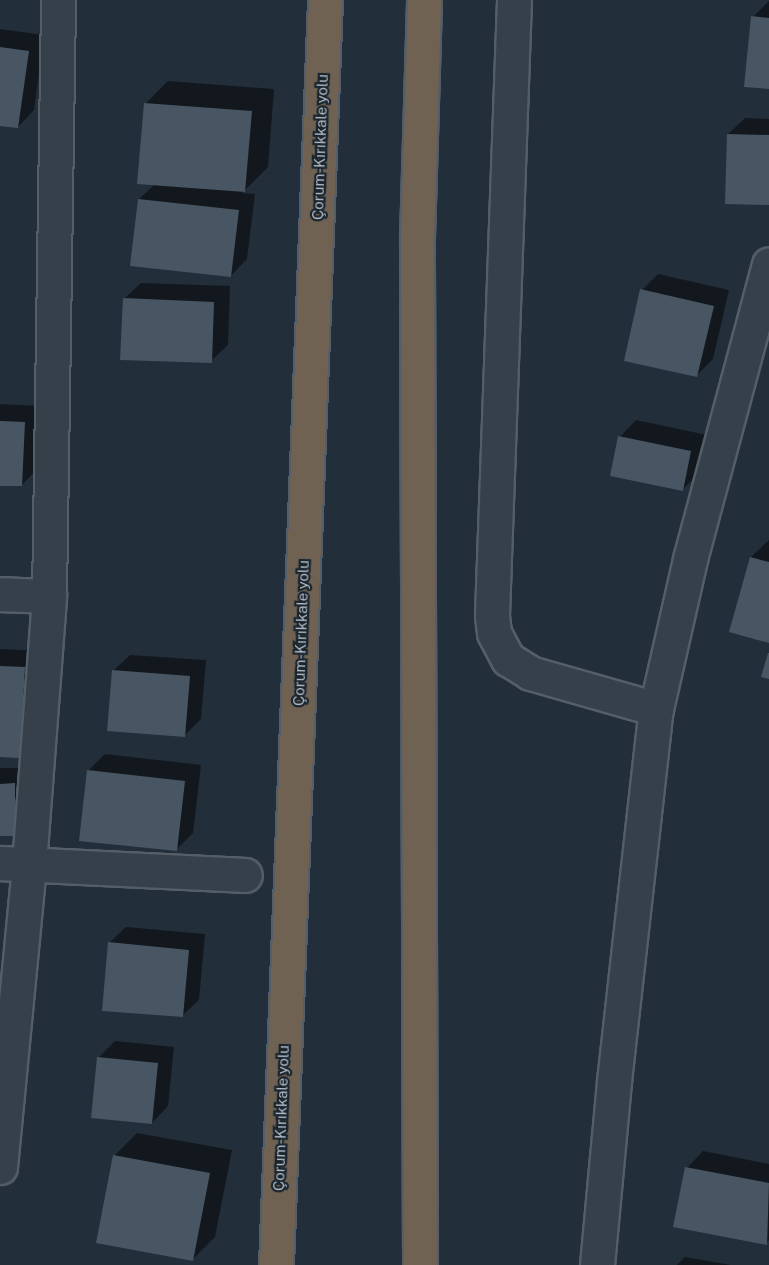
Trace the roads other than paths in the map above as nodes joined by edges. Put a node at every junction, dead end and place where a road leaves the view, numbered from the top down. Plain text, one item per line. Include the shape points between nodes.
1 (58, 0) edge
2 (325, 0) edge
3 (424, 0) edge
4 (514, 0) edge
5 (769, 264) edge
6 (0, 594) edge
7 (50, 596) junction
8 (656, 709) junction
9 (14, 864) edge
10 (245, 875) dead end
11 (0, 1167) edge
12 (276, 1265) edge
13 (420, 1265) edge
14 (597, 1265) edge

1 - 7 street
2 - 12 highway, Çorum-Kırıkkale yolu
3 - 13 highway via 417,238
4 - 8 street via 492,592 494,633 508,659 530,673
5 - 8 street via 690,559
6 - 7 street
7 - 9 street
8 - 14 street
9 - 10 street
9 - 11 street

